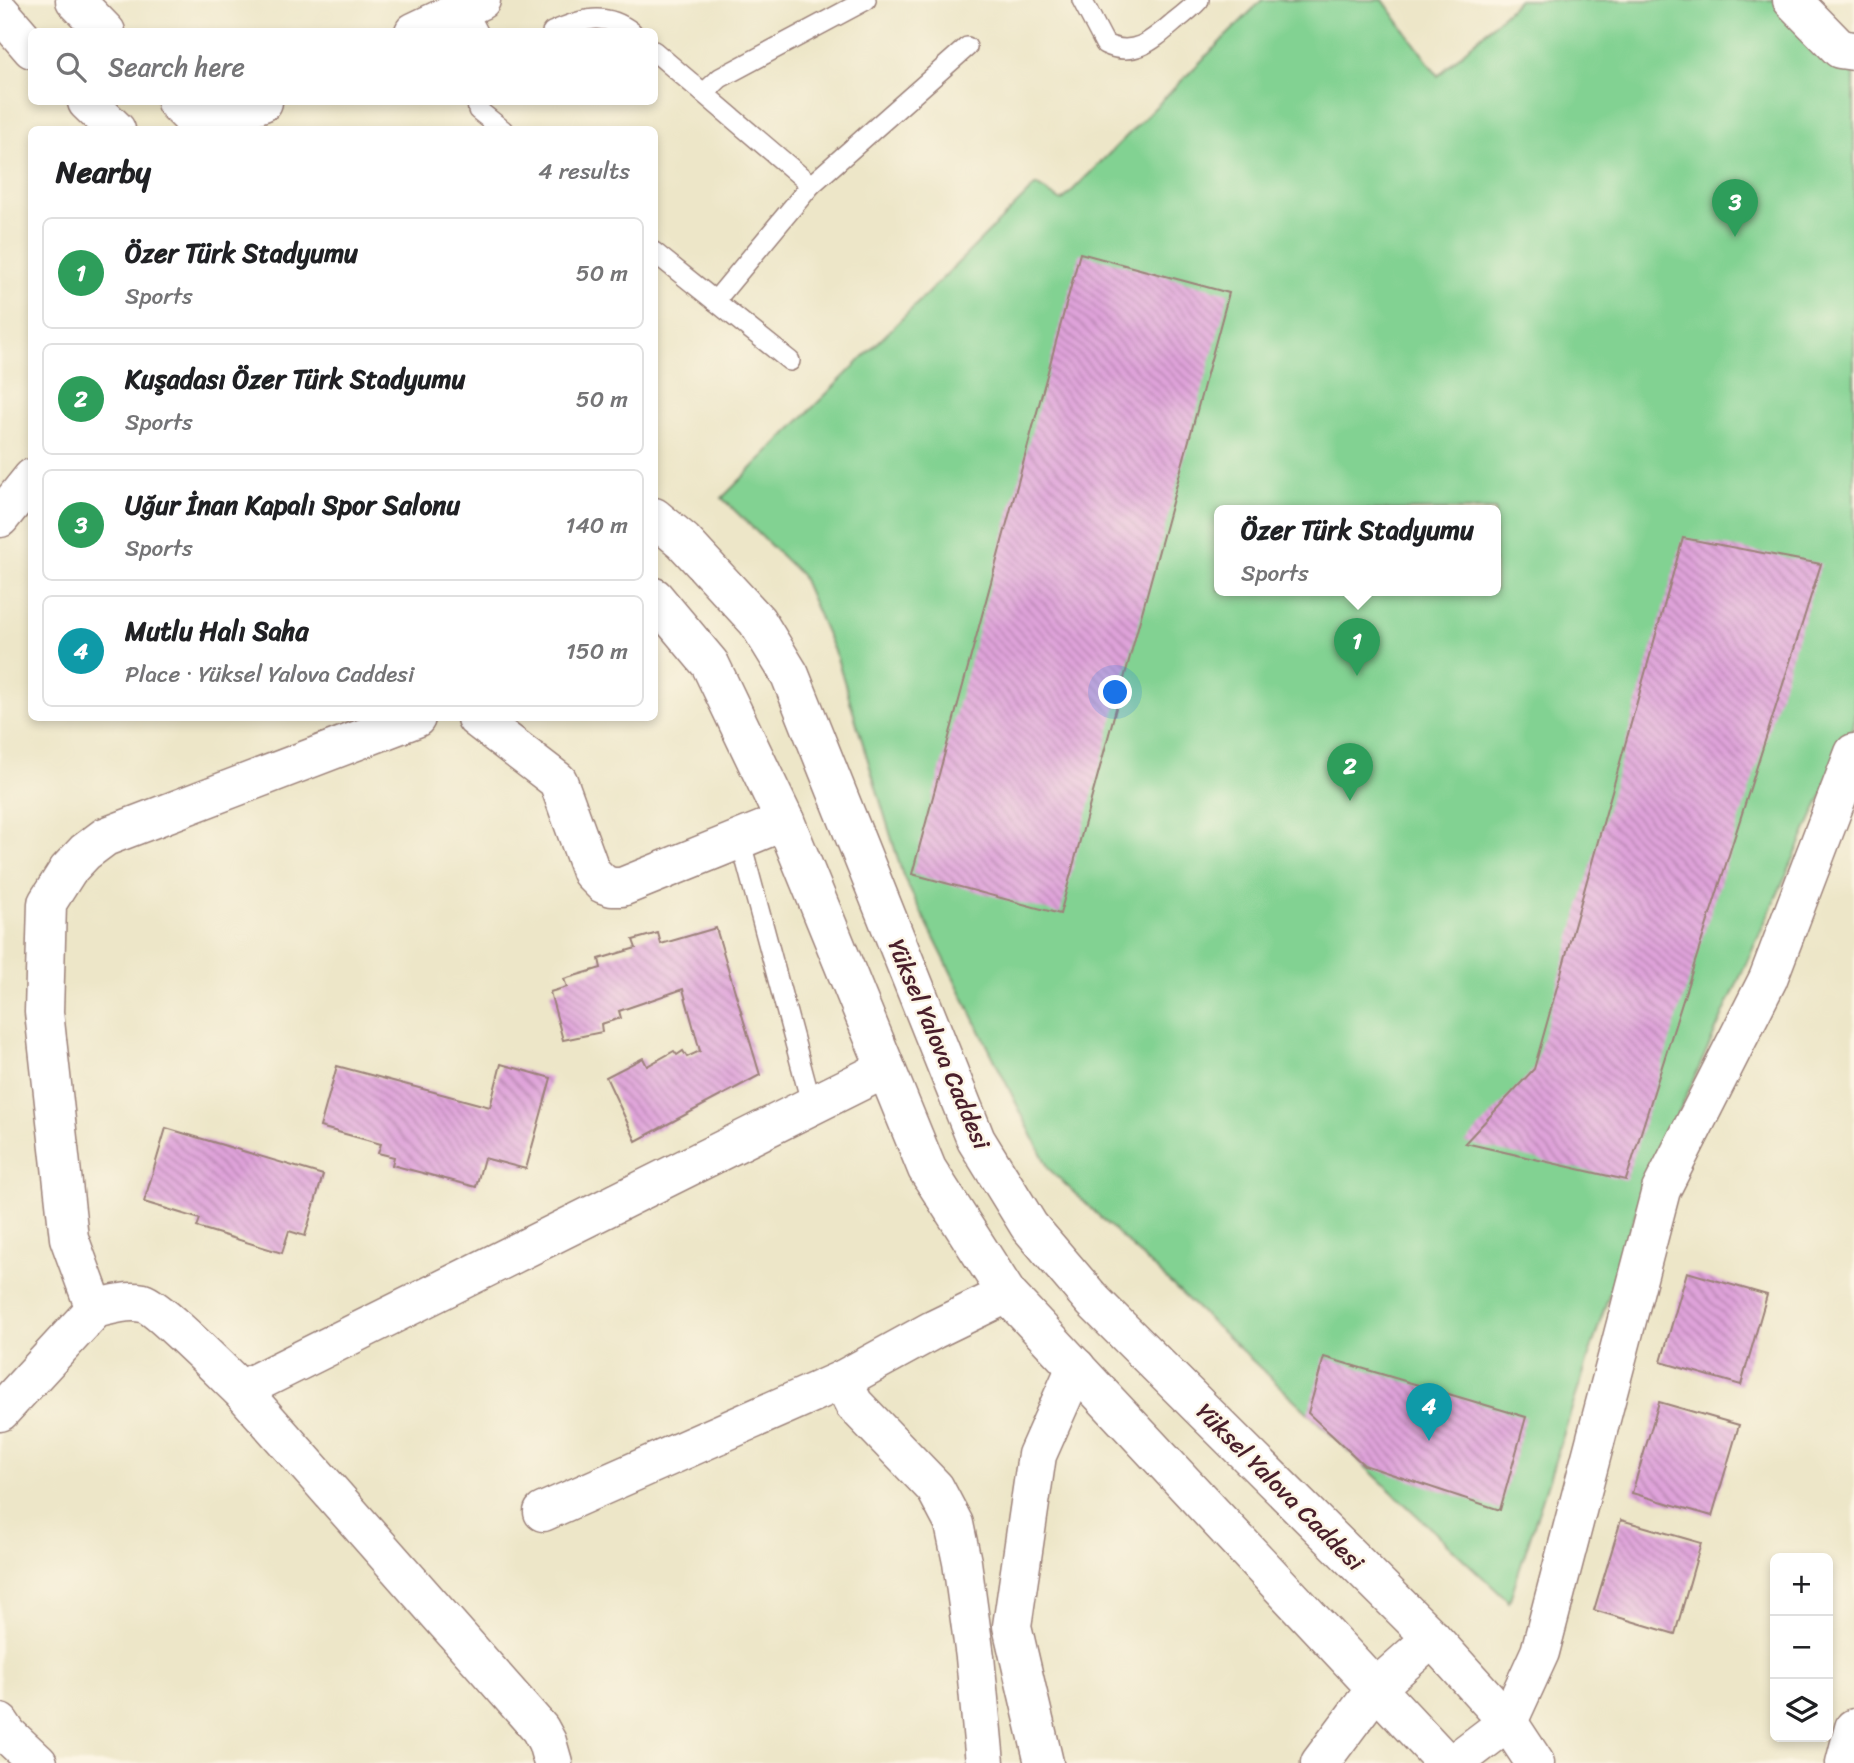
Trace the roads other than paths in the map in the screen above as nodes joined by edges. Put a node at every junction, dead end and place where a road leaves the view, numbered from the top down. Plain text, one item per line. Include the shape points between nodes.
1 (75, 0) edge
2 (866, 0) edge
3 (1082, 0) edge
4 (1199, 0) edge
5 (1792, 0) edge
6 (0, 12) edge
7 (474, 13) edge
8 (102, 28) edge
9 (427, 28) edge
10 (561, 28) edge
11 (625, 28) edge
12 (28, 44) edge
13 (967, 47) dead end
14 (1854, 51) edge
15 (658, 54) edge
16 (704, 93) junction
17 (89, 105) edge
18 (252, 105) edge
19 (278, 105) edge
20 (477, 105) edge
21 (193, 121) edge
22 (112, 126) edge
23 (274, 126) edge
24 (498, 126) edge
25 (811, 185) junction
26 (658, 255) edge
27 (715, 301) junction
28 (790, 361) dead end
29 (28, 483) edge
30 (0, 518) edge
31 (658, 520) edge
32 (658, 602) edge
33 (408, 721) edge
34 (480, 721) edge
35 (1854, 753) edge
36 (785, 821) junction
37 (740, 839) junction
38 (885, 1069) junction
39 (812, 1106) junction
40 (1007, 1294) junction
41 (95, 1309) junction
42 (1076, 1367) junction
43 (842, 1380) junction
44 (241, 1390) junction
45 (0, 1412) edge
46 (543, 1512) dead end
47 (1432, 1638) junction
48 (1376, 1688) junction
49 (1508, 1722) junction
50 (0, 1723) edge
51 (1854, 1728) edge
52 (38, 1763) edge
53 (553, 1763) edge
54 (985, 1763) edge
55 (1044, 1763) edge
56 (1320, 1763) edge
57 (1446, 1763) edge
58 (1454, 1763) edge
59 (1535, 1763) edge
60 (1845, 1763) edge

1 - 8 street
2 - 16 lane via 719,78
3 - 4 lane via 1105,44 1121,49 1147,44
5 - 14 street via 1840,49
6 - 12 street
7 - 9 street
10 - 11 lane via 596,18
13 - 25 lane
15 - 16 lane
16 - 25 lane
17 - 22 street
18 - 21 street
19 - 23 street
20 - 24 lane
25 - 27 lane
26 - 27 lane
27 - 28 lane
29 - 30 street
31 - 47 street, Yüksel Yalova Caddesi via 757,621 790,675 976,1140 1029,1226 1093,1301
32 - 36 street via 710,664
33 - 41 street via 105,837 85,852 56,886 47,903 44,1013 69,1238
34 - 37 street via 558,781 591,872 603,884 622,887
35 - 49 street via 1768,979 1661,1190 1540,1652
36 - 37 street
36 - 38 street
37 - 39 lane
38 - 39 street
38 - 40 street via 927,1170
39 - 44 street
40 - 42 street
40 - 43 street
41 - 44 street via 145,1303
41 - 45 street
42 - 48 street
42 - 55 street via 1037,1455 1012,1626
43 - 46 street
43 - 54 street via 854,1405 935,1488 954,1524 975,1657
44 - 53 street via 540,1729
47 - 48 street
47 - 49 street, Yüksel Yalova Caddesi
48 - 56 street
48 - 57 street
49 - 58 street
49 - 59 street, Yüksel Yalova Caddesi
50 - 52 street
51 - 60 street

